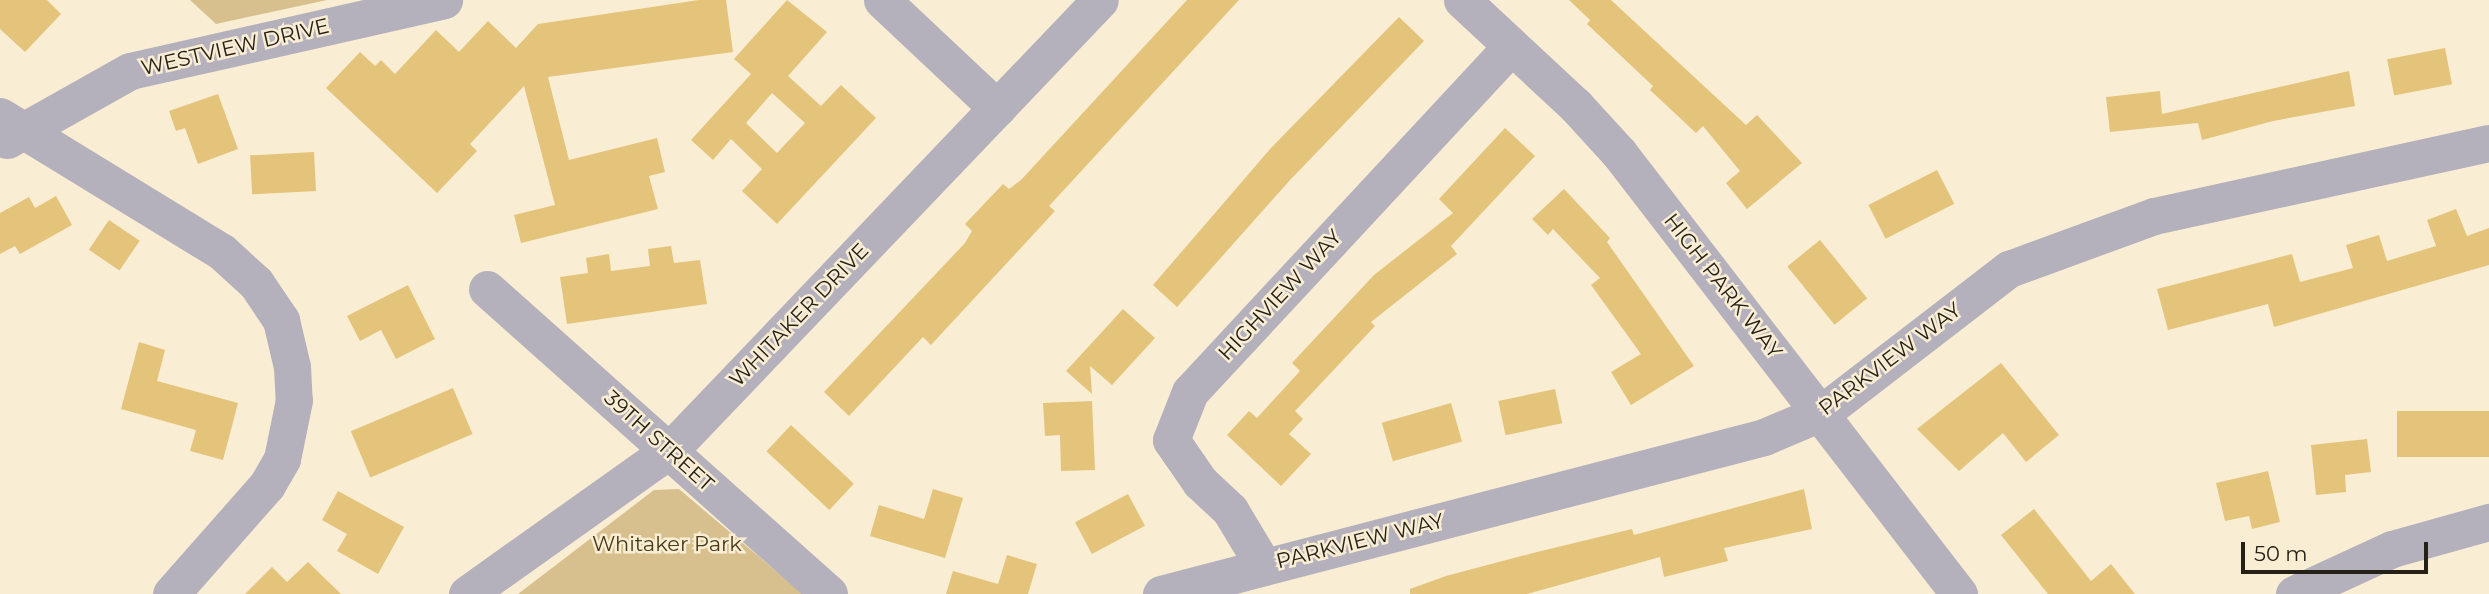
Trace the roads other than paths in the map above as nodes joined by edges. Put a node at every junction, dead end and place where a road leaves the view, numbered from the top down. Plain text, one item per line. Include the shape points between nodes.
1 (443, 0) edge
2 (882, 0) edge
3 (1100, 0) edge
4 (1462, 0) edge
5 (1511, 46) junction
6 (997, 108) junction
7 (8, 130) edge
8 (2489, 144) edge
9 (487, 289) dead end
10 (1823, 412) junction
11 (670, 450) junction
12 (2489, 522) edge
13 (1263, 565) junction
14 (170, 594) edge
15 (467, 594) edge
16 (830, 594) edge
17 (1161, 594) edge
18 (1959, 594) edge
19 (2294, 594) edge

1 - 7 street, WESTVIEW DRIVE via 130,71
2 - 6 street
3 - 6 street, WHITAKER DRIVE
4 - 5 street, HIGH PARK WAY
5 - 10 street, HIGH PARK WAY via 1619,153
5 - 13 street, HIGHVIEW WAY via 1190,392 1171,440 1200,482 1230,510
6 - 11 street, WHITAKER DRIVE
7 - 14 street via 222,252 256,283 281,320 294,400 282,459 267,485
8 - 10 street, PARKVIEW WAY via 2154,216 2009,269
9 - 11 street, 39TH STREET
10 - 13 street, PARKVIEW WAY via 1764,437
10 - 18 street, HIGH PARK WAY
11 - 15 street, WHITAKER DRIVE
11 - 16 street, 39TH STREET
12 - 19 street via 2392,550
13 - 17 street, PARKVIEW WAY

